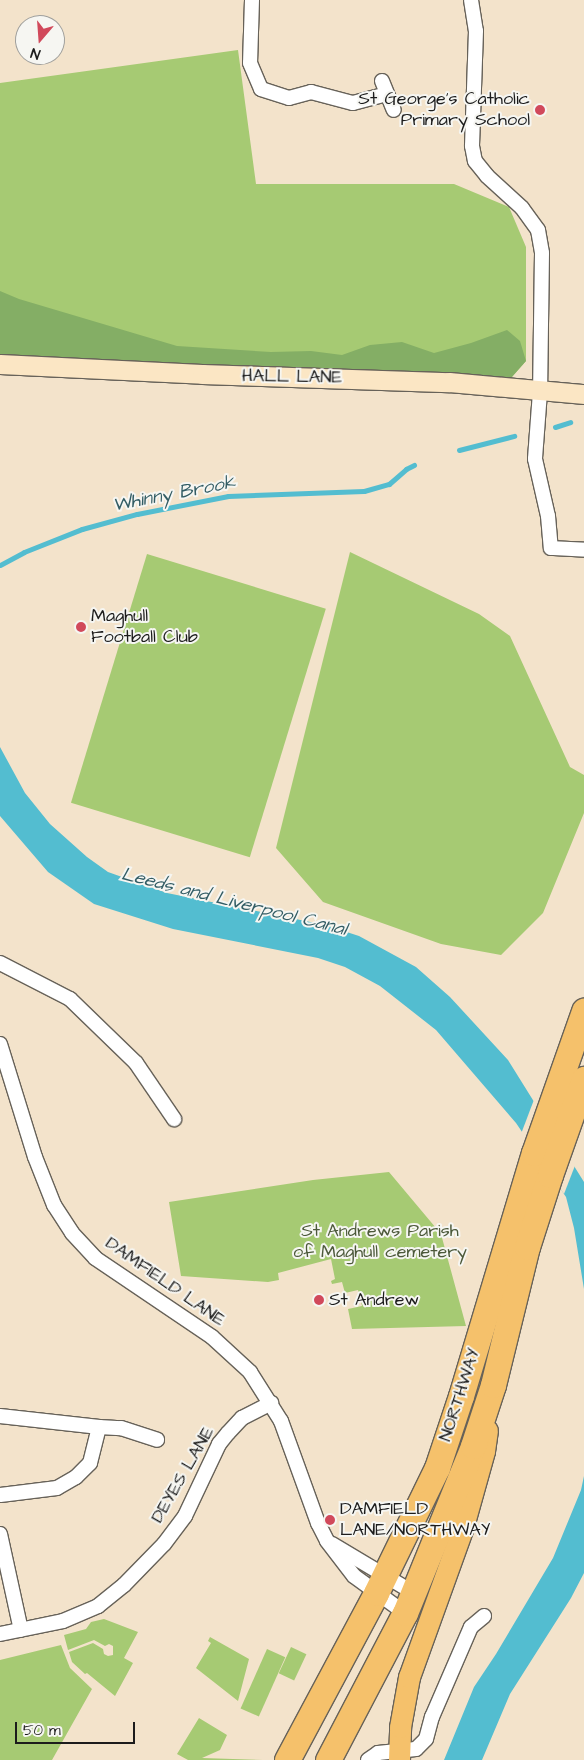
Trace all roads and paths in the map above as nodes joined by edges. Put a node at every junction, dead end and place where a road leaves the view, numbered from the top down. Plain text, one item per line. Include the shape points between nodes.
1 (252, 0) edge
2 (471, 0) edge
3 (394, 110) dead end
4 (0, 364) edge
5 (540, 392) junction
6 (584, 394) edge
7 (584, 550) edge
8 (0, 963) edge
9 (584, 1011) edge
10 (0, 1044) edge
11 (584, 1079) edge
12 (174, 1119) dead end
13 (493, 1385) junction
14 (271, 1403) junction
15 (0, 1416) edge
16 (99, 1427) junction
17 (157, 1440) dead end
18 (0, 1495) edge
19 (0, 1534) edge
20 (327, 1541) junction
21 (395, 1592) junction
22 (484, 1616) dead end
23 (21, 1630) junction
24 (0, 1634) edge
25 (399, 1756) edge
26 (288, 1760) edge
27 (328, 1760) edge
28 (368, 1760) edge

1 - 3 street via 250,64 261,89 289,98 311,92 354,103 385,87
2 - 5 street via 476,31 472,146 475,161 522,208 540,238
4 - 5 street, HALL LANE via 448,382
5 - 6 street, HALL LANE
5 - 7 street via 535,459 548,516 551,548
8 - 12 street via 70,999 136,1063
9 - 21 highway, NORTHWAY via 534,1153 461,1396
10 - 14 street, DAMFIELD LANE via 35,1157 54,1204 72,1233 95,1258 212,1337 250,1372
11 - 13 highway, NORTHWAY via 528,1247
13 - 21 highway, NORTHWAY via 441,1528
13 - 25 main road via 484,1451 462,1530 407,1684
14 - 20 street, DAMFIELD LANE
14 - 23 street, DEYES LANE via 242,1418 228,1433 185,1516 164,1544 124,1585 98,1606 63,1621
15 - 16 street
16 - 17 street via 122,1428
16 - 18 street via 90,1463 76,1477 57,1488
19 - 23 street
20 - 21 street
20 - 21 street, DAMFIELD LANE via 354,1576
21 - 26 highway, NORTHWAY
21 - 27 highway, NORTHWAY
22 - 25 street via 471,1627 426,1739 416,1749
23 - 24 street, DEYES LANE
25 - 28 street via 378,1752

